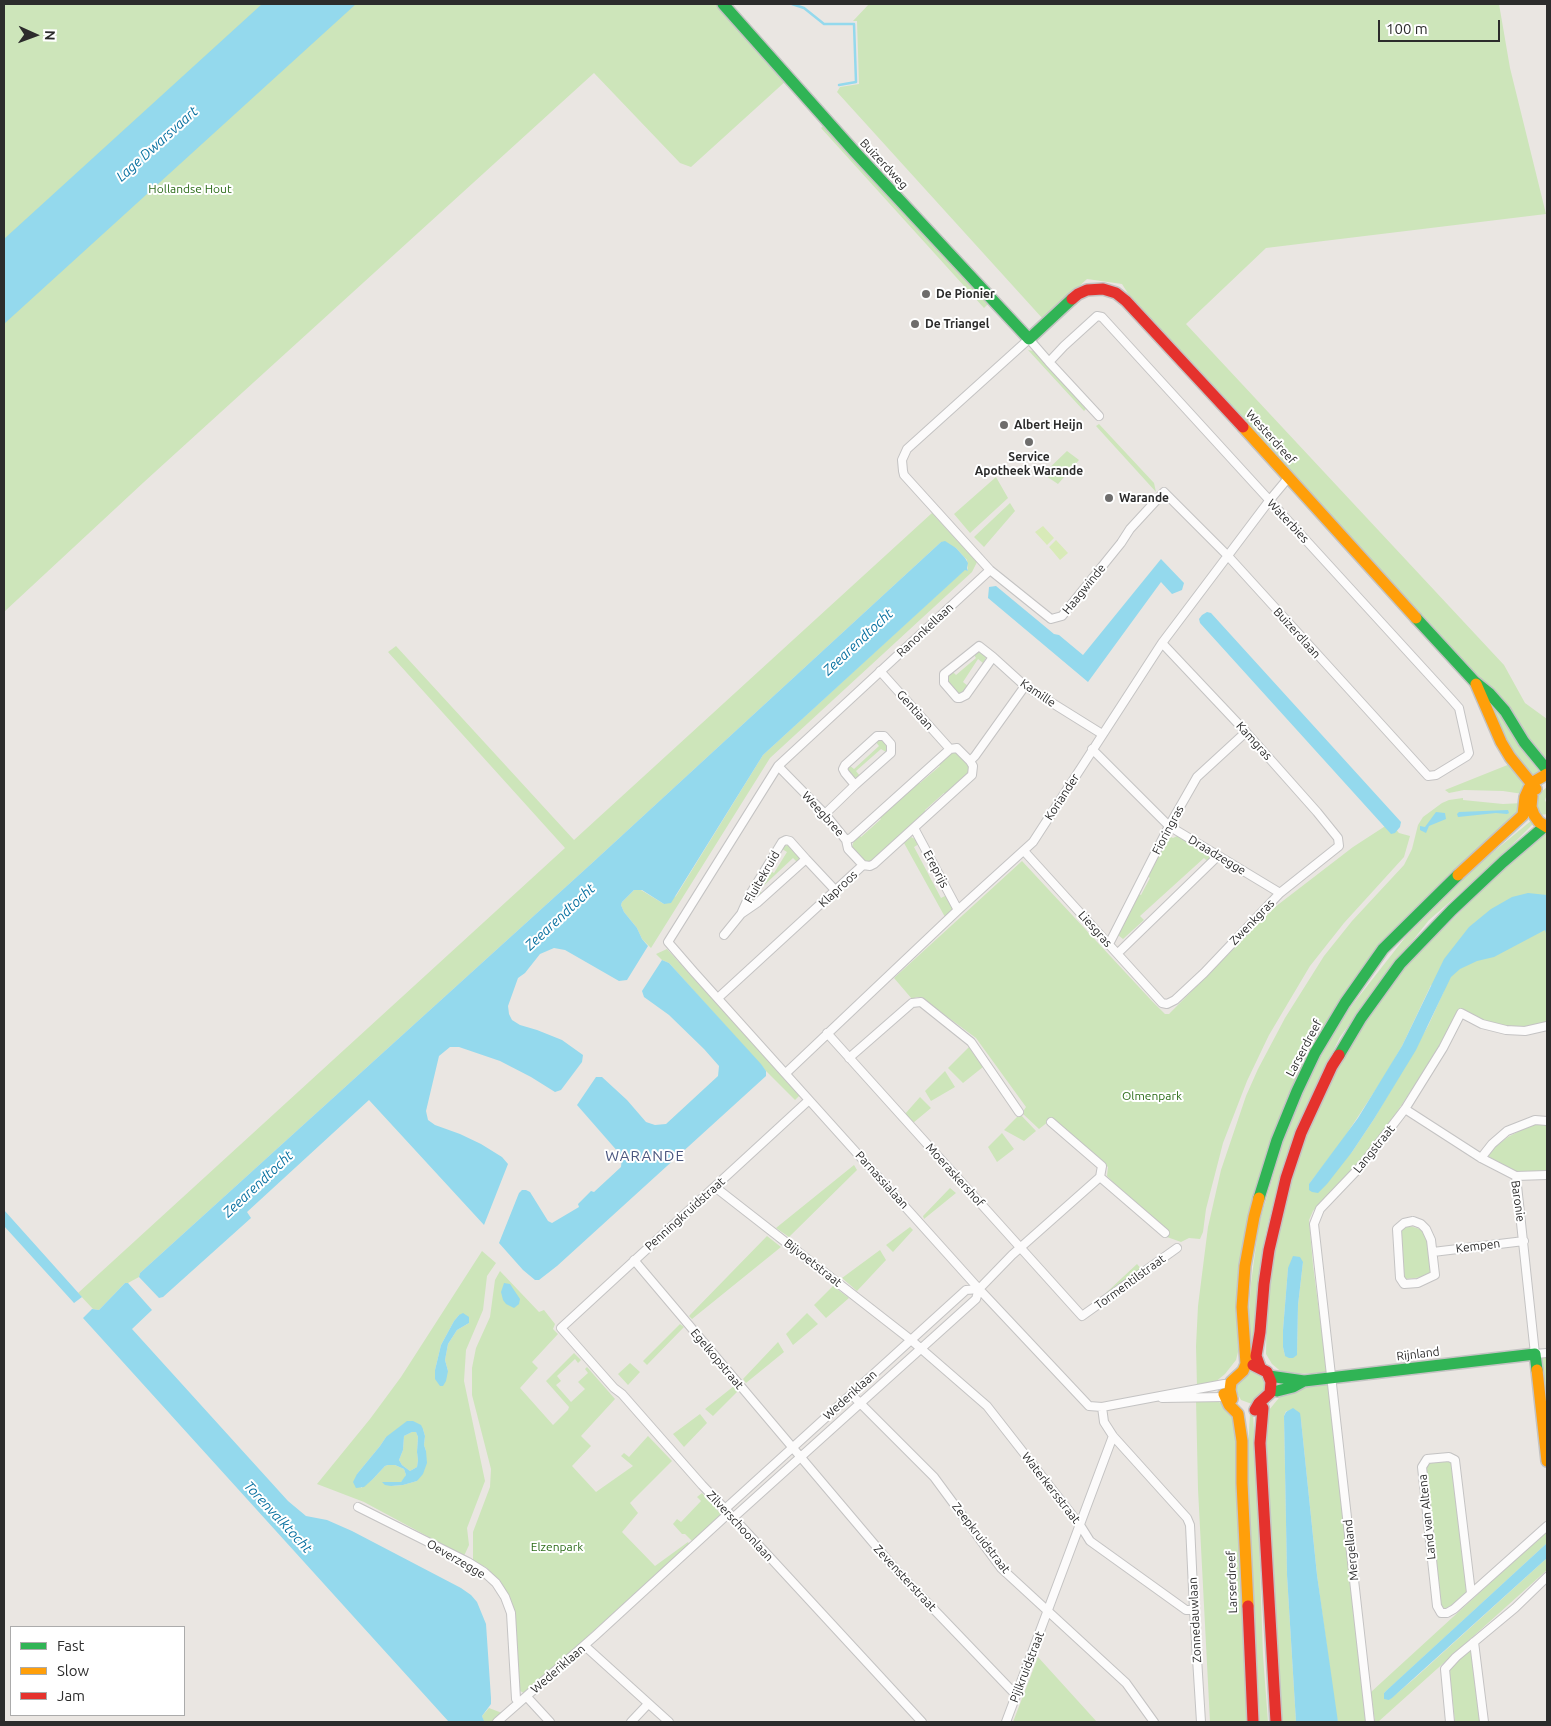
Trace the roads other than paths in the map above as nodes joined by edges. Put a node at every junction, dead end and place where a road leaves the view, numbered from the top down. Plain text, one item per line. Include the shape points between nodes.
1 (723, 4) edge
2 (1029, 339) junction
3 (1049, 362) junction
4 (1099, 416) dead end
5 (1289, 477) junction
6 (1164, 492) joint
7 (1269, 501) junction
8 (1228, 556) junction
9 (990, 570) junction
10 (1162, 643) junction
11 (993, 657) junction
12 (880, 671) junction
13 (1474, 681) junction
14 (1025, 686) junction
15 (1246, 732) junction
16 (1102, 734) junction
17 (950, 749) junction
18 (1092, 749) junction
19 (970, 761) junction
20 (778, 766) junction
21 (1547, 770) edge
22 (1547, 774) edge
23 (1428, 776) joint
24 (1547, 780) edge
25 (855, 785) junction
26 (1534, 787) junction
27 (1528, 810) junction
28 (825, 814) junction
29 (1545, 824) edge
30 (1170, 826) junction
31 (914, 828) junction
32 (846, 840) junction
33 (1340, 842) joint
34 (1024, 851) junction
35 (1218, 856) junction
36 (806, 858) junction
37 (863, 866) junction
38 (836, 891) junction
39 (1280, 893) junction
40 (958, 910) junction
41 (741, 914) junction
42 (724, 935) dead end
43 (668, 942) joint
44 (1109, 944) junction
45 (1118, 953) junction
46 (718, 998) junction
47 (1167, 1004) joint
48 (1547, 1026) edge
49 (827, 1034) junction
50 (849, 1058) junction
51 (786, 1073) junction
52 (810, 1100) junction
53 (1405, 1109) junction
54 (1019, 1112) dead end
55 (1547, 1121) edge
56 (1051, 1122) dead end
57 (1482, 1158) junction
58 (1547, 1175) edge
59 (1100, 1176) junction
60 (1516, 1176) junction
61 (715, 1187) junction
62 (1165, 1234) dead end
63 (1524, 1241) junction
64 (1020, 1248) junction
65 (1177, 1248) dead end
66 (1433, 1252) junction
67 (634, 1260) junction
68 (979, 1288) junction
69 (1082, 1316) joint
70 (561, 1328) joint
71 (911, 1340) junction
72 (920, 1349) junction
73 (1541, 1354) edge
74 (1243, 1365) junction
75 (1268, 1372) junction
76 (1332, 1378) junction
77 (1304, 1381) junction
78 (1224, 1384) junction
79 (1277, 1391) junction
80 (851, 1394) junction
81 (1157, 1398) junction
82 (1234, 1403) junction
83 (860, 1404) junction
84 (1102, 1407) junction
85 (1259, 1409) junction
86 (1113, 1436) junction
87 (793, 1448) junction
88 (800, 1458) junction
89 (1547, 1461) edge
90 (358, 1507) dead end
91 (729, 1513) junction
92 (1080, 1525) junction
93 (1547, 1526) edge
94 (1547, 1577) edge
95 (1471, 1594) junction
96 (1194, 1610) junction
97 (1048, 1612) junction
98 (1474, 1642) junction
99 (585, 1646) junction
100 (1016, 1695) junction
101 (526, 1697) junction
102 (519, 1702) junction
103 (648, 1704) junction
104 (497, 1722) edge
105 (550, 1722) edge
106 (631, 1722) edge
107 (669, 1722) edge
108 (922, 1722) edge
109 (1006, 1722) edge
110 (1154, 1722) edge
111 (1201, 1722) edge
112 (1253, 1722) edge
113 (1276, 1722) edge
114 (1370, 1722) edge
115 (1450, 1722) edge
116 (1484, 1722) edge

1 - 2 main road, Buizerdweg
2 - 3 street
2 - 5 main road, Westerdreef via 1078,294 1095,289 1116,293
2 - 9 street via 918,438 902,460 904,476
3 - 4 street
3 - 7 street, Waterbies via 1097,316 1102,317
5 - 7 street, Koriander
5 - 13 main road, Westerdreef
6 - 8 street, Buizerdlaan
6 - 9 street, Haagwinde via 1130,529 1062,616 1052,619
7 - 8 street, Koriander
7 - 23 street, Waterbies via 1459,708 1469,753 1436,775
8 - 10 street, Koriander
8 - 23 street, Buizerdlaan
9 - 12 street, Ranonkellaan
10 - 15 street, Kamgras
10 - 16 street, Koriander
11 - 11 street, Kamille via 978,646 944,674 944,683 957,698 966,695
11 - 14 street, Kamille
12 - 17 street, Gentiaan
12 - 20 street, Ranonkellaan
13 - 21 main road, Westerdreef via 1505,711
13 - 26 main road, Westerdreef via 1501,742
14 - 16 street, Kamille
14 - 19 street, Klaproos
15 - 30 street, Fioringras via 1197,776
15 - 33 street, Kamgras
16 - 18 street, Koriander
17 - 19 street via 957,748
17 - 32 street
18 - 30 street, Draadzegge
18 - 34 street, Koriander via 1034,842
19 - 31 street, Klaproos via 972,775
20 - 28 street, Weegbree
20 - 43 street, Ranonkellaan
22 - 26 main road via 1538,778
24 - 26 main road
25 - 25 street via 891,753 891,744 884,736 877,736 845,765 844,773
25 - 28 street
26 - 27 main road, Larserdreef via 1525,797
27 - 29 main road
27 - 74 main road, Larserdreef via 1383,949 1315,1053 1277,1140 1254,1217 1245,1266 1242,1307 1246,1350
28 - 32 street, Weegbree
29 - 75 main road via 1452,910 1400,964 1332,1066 1301,1133 1286,1178 1269,1250 1256,1356 1257,1362
30 - 35 street, Draadzegge
30 - 44 street, Fioringras
31 - 37 street, Klaproos via 874,864
31 - 40 street, Ereprijs
32 - 37 street, Weegbree via 848,849
33 - 39 street, Zwenkgras via 1337,849
34 - 40 street, Koriander
34 - 44 street, Liesgras
35 - 39 street, Draadzegge
35 - 45 street
36 - 38 street, Fluitekruid
36 - 41 street, Fluitekruid via 758,903
36 - 41 street, Fluitekruid via 790,841 782,842
37 - 38 street, Klaproos
38 - 46 street, Klaproos
39 - 47 street, Zwenkgras via 1204,972
40 - 49 street, Koriander
41 - 42 street, Fluitekruid
43 - 46 street, Parnassialaan
44 - 45 street, Liesgras
45 - 47 street, Liesgras via 1162,1003
46 - 51 street, Parnassialaan
48 - 53 street, Langstraat via 1525,1031 1506,1030 1482,1024 1461,1013
49 - 50 street, Moeraskershof
49 - 51 street, Koriander
50 - 54 street via 912,1003 921,1002 971,1042
50 - 64 street, Moeraskershof
51 - 52 street, Parnassialaan
52 - 61 street, Penningkruidstraat
52 - 68 street, Parnassialaan
53 - 57 street, Baronie
53 - 76 street, Langstraat via 1362,1165 1320,1209 1314,1224
55 - 57 street via 1534,1120 1507,1131
56 - 59 street via 1102,1166
57 - 60 street, Baronie
58 - 60 street
59 - 62 street
59 - 64 street, Wederiklaan
60 - 63 street, Baronie
61 - 67 street, Penningkruidstraat
61 - 71 street, Bijvoetstraat
63 - 66 street, Kempen
63 - 73 street, Baronie
64 - 68 street, Wederiklaan
64 - 69 street, Moeraskershof
65 - 69 street, Tormentilstraat
66 - 66 street via 1431,1240 1421,1224 1412,1221 1397,1230 1400,1278 1404,1284 1418,1283 1435,1275
67 - 70 street, Penningkruidstraat
67 - 87 street, Egelkopstraat
68 - 71 street, Wederiklaan via 966,1290
68 - 72 street, Wederiklaan via 976,1299
68 - 84 street, Parnassialaan via 1089,1406
70 - 91 street, Zilverschoonlaan
71 - 72 street, Bijvoetstraat
71 - 80 street, Wederiklaan
72 - 83 street, Wederiklaan
72 - 92 street, Waterkersstraat via 987,1406
73 - 76 main road, Rijnland
73 - 89 main road
74 - 75 main road, Rijnland
74 - 78 main road via 1228,1375
74 - 82 main road via 1244,1371 1232,1382 1230,1390
75 - 77 main road, Rijnland
75 - 79 main road
75 - 85 main road via 1272,1386 1270,1393 1259,1403
76 - 77 main road, Rijnland
76 - 114 street, Mergelland
77 - 79 main road, Rijnland
78 - 81 street
78 - 82 main road, Larserdreef
79 - 85 main road via 1271,1402
80 - 83 street, Zeepkruidstraat
80 - 87 street, Wederiklaan
81 - 82 street
81 - 84 street
82 - 85 main road
82 - 112 main road, Larserdreef via 1240,1419 1242,1441
83 - 88 street, Wederiklaan
83 - 97 street, Zeepkruidstraat via 934,1477 1001,1568
84 - 86 street via 1104,1422
85 - 113 main road
86 - 92 street, Pijlkruidstraat
86 - 96 street, Zonnedauwlaan via 1187,1518
87 - 88 street, Egelkopstraat
87 - 91 street, Wederiklaan
88 - 91 street, Wederiklaan
88 - 100 street, Zevensterstraat via 897,1571
90 - 102 street, Oeverzegge via 468,1562 496,1583 511,1613 516,1699
91 - 99 street, Wederiklaan
91 - 108 street, Zilverschoonlaan
92 - 96 street, Waterkersstraat via 1090,1541 1186,1610
92 - 97 street, Pijlkruidstraat
93 - 95 street, Land van Altena
94 - 98 street
95 - 95 street, Land van Altena via 1447,1613 1441,1613 1437,1606 1422,1467 1427,1459 1449,1457 1455,1460
96 - 111 street, Zonnedauwlaan
97 - 100 street, Pijlkruidstraat
97 - 110 street, Zeepkruidstraat via 1126,1683
98 - 115 street via 1445,1669
98 - 116 street
99 - 101 street, Wederiklaan
99 - 103 street
100 - 109 street, Pijlkruidstraat
101 - 102 street, Wederiklaan
101 - 105 street
102 - 104 street, Wederiklaan
103 - 106 street
103 - 107 street

